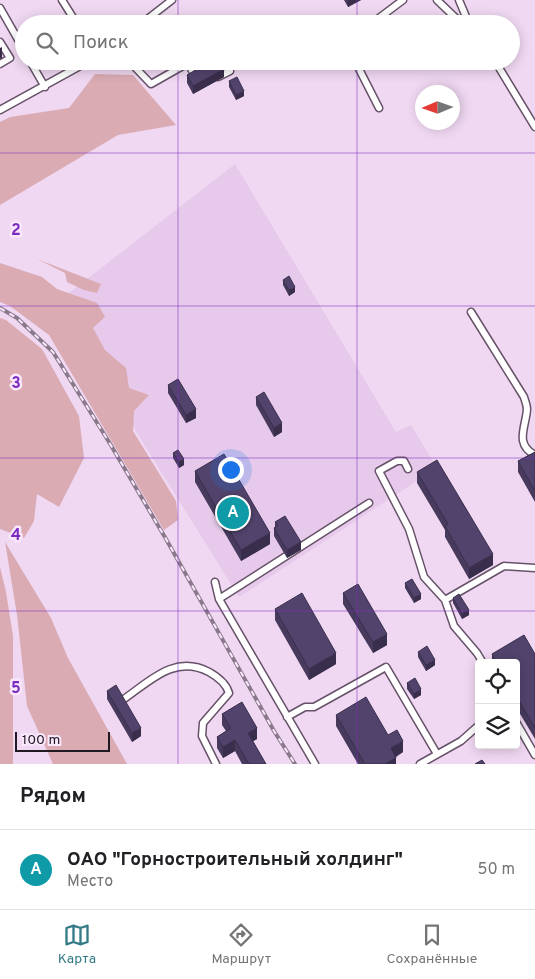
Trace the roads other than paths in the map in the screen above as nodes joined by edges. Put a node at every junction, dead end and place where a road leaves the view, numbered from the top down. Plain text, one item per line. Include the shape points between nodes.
1 (62, 0) edge
2 (172, 0) edge
3 (403, 0) edge
4 (437, 0) edge
5 (459, 0) edge
6 (0, 8) edge
7 (71, 15) edge
8 (153, 15) edge
9 (384, 15) edge
10 (453, 15) edge
11 (465, 15) edge
12 (15, 34) edge
13 (0, 42) edge
14 (0, 64) edge
15 (35, 70) edge
16 (74, 70) edge
17 (138, 70) edge
18 (176, 70) edge
19 (192, 70) edge
20 (360, 70) edge
21 (501, 70) edge
22 (230, 71) dead end
23 (208, 82) edge
24 (200, 85) edge
25 (45, 87) junction
26 (379, 108) dead end
27 (0, 110) edge
28 (535, 127) edge
29 (471, 312) dead end
30 (535, 455) edge
31 (408, 469) dead end
32 (369, 503) dead end
33 (535, 568) edge
34 (215, 582) dead end
35 (219, 599) junction
36 (445, 600) junction
37 (481, 659) edge
38 (124, 699) edge
39 (287, 718) junction
40 (475, 729) edge
41 (520, 729) edge
42 (438, 754) junction
43 (535, 754) edge
44 (216, 764) edge
45 (315, 764) edge
46 (420, 764) edge

1 - 7 street
2 - 8 street
3 - 9 street
4 - 10 street
5 - 11 street
6 - 12 street
13 - 14 street via 10,58
15 - 25 street
16 - 25 street
17 - 18 street via 151,84
19 - 24 street
20 - 26 street
21 - 28 street
22 - 23 street
25 - 27 street
29 - 30 street via 524,398 527,409 523,443 528,452
31 - 36 street via 404,461 397,461 379,471 409,529 424,577
32 - 35 street
33 - 36 street via 504,566
34 - 35 street
35 - 39 street
36 - 37 street via 454,626
38 - 44 street via 167,669 197,666 213,674 226,685 229,693 203,723 202,736
39 - 42 street via 305,707 314,708 386,667
39 - 45 street
40 - 42 street
41 - 43 street
42 - 46 street

